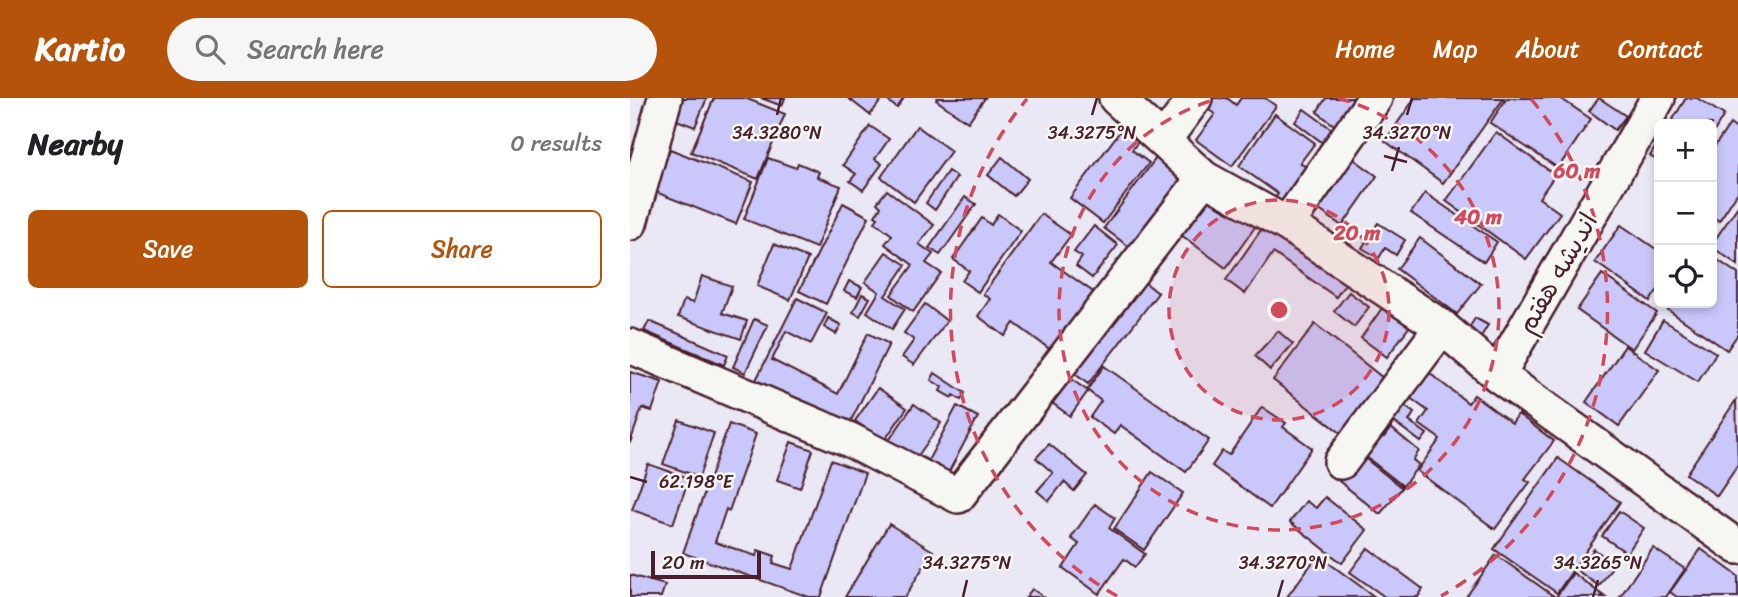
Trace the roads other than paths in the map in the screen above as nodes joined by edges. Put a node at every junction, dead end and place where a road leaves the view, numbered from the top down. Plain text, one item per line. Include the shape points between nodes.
1 (665, 98) edge
2 (1116, 98) edge
3 (1195, 98) edge
4 (1375, 98) edge
5 (1658, 98) edge
6 (1164, 140) junction
7 (1204, 178) junction
8 (630, 223) edge
9 (1287, 224) junction
10 (1442, 327) junction
11 (630, 346) edge
12 (1498, 374) junction
13 (1341, 462) dead end
14 (1738, 547) edge

1 - 8 street
2 - 6 street
3 - 6 street
4 - 9 street
5 - 12 street, اندیشه هفتم
6 - 7 street
7 - 9 street
7 - 11 street via 958,496 850,440
9 - 10 street
10 - 12 street
10 - 13 street
12 - 14 street

